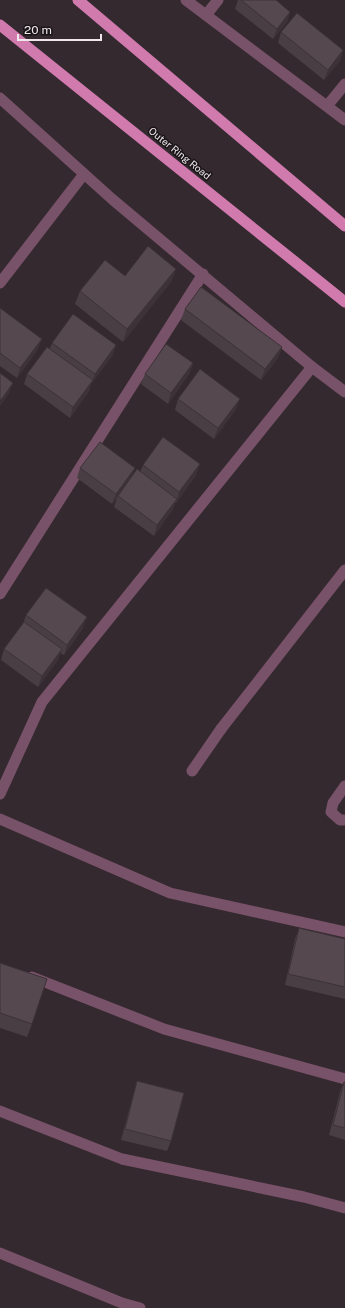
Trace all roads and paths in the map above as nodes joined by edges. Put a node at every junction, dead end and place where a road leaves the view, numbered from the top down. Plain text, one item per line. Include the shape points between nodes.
1 (78, 0) edge
2 (186, 0) edge
3 (218, 0) edge
4 (206, 15) junction
5 (0, 25) edge
6 (345, 84) edge
7 (0, 98) edge
8 (327, 106) junction
9 (345, 120) edge
10 (84, 174) junction
11 (345, 226) edge
12 (203, 274) junction
13 (0, 283) edge
14 (345, 302) edge
15 (312, 367) junction
16 (345, 392) edge
17 (345, 570) edge
18 (0, 594) edge
19 (192, 771) dead end
20 (345, 786) edge
21 (0, 794) edge
22 (0, 819) edge
23 (345, 820) edge
24 (345, 932) edge
25 (21, 972) edge
26 (345, 1079) edge
27 (0, 1111) edge
28 (345, 1208) edge
29 (0, 1253) edge
30 (140, 1308) edge

1 - 11 highway
2 - 4 street
3 - 4 street
4 - 8 street
5 - 14 highway, Outer Ring Road
6 - 8 street
7 - 10 street
8 - 9 street
10 - 12 street
10 - 13 street
12 - 15 street
12 - 18 street
15 - 16 street
15 - 21 street via 42,702
17 - 19 street via 221,729
20 - 23 street via 333,802 332,812 340,820
22 - 24 street via 170,893
25 - 26 street via 164,1029
27 - 28 street via 122,1159
29 - 30 street

